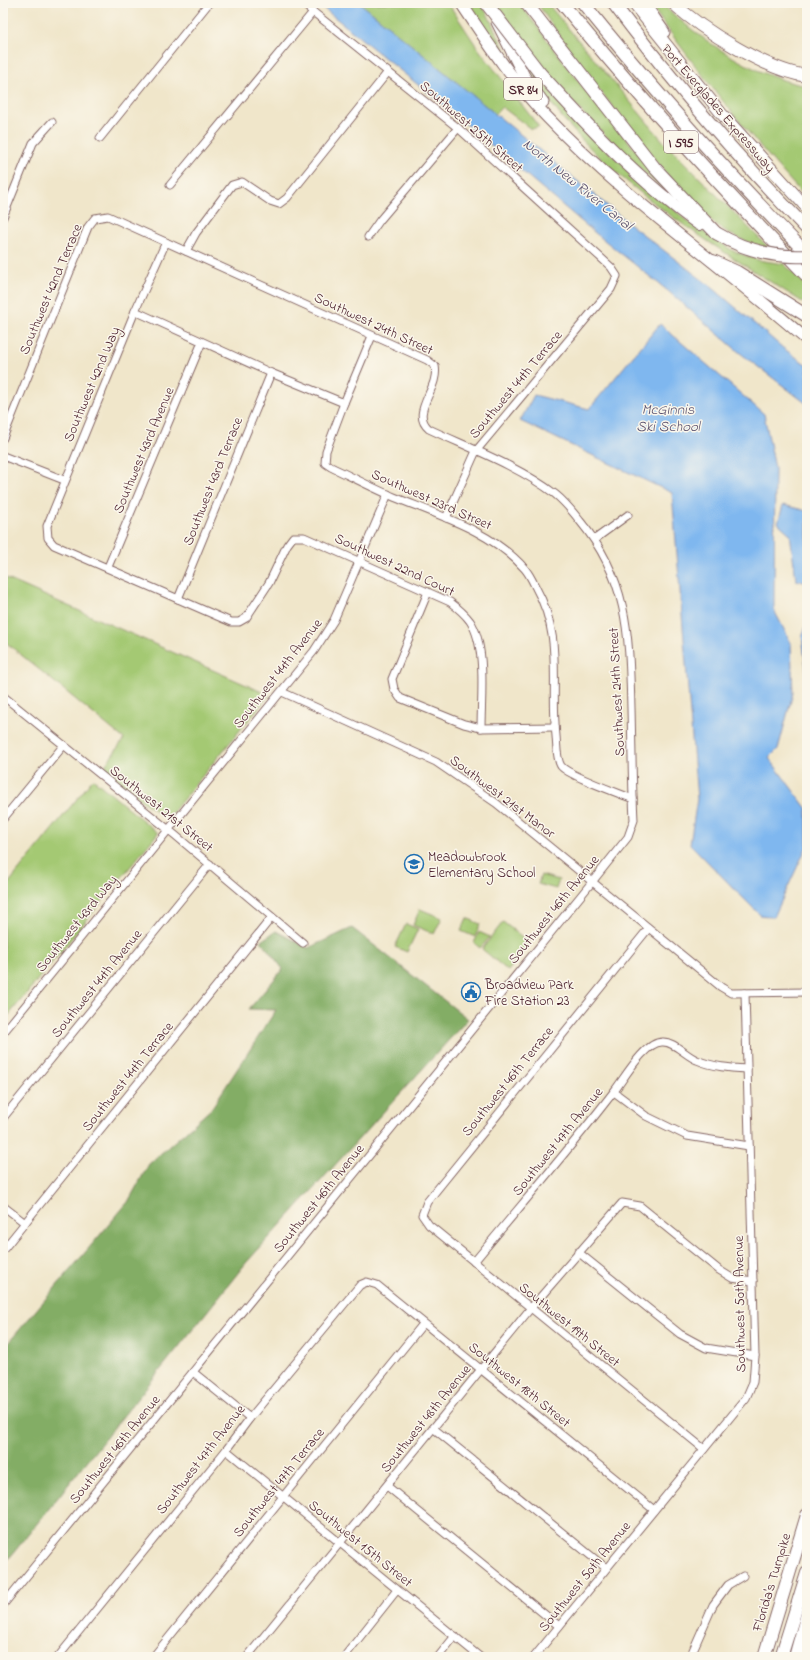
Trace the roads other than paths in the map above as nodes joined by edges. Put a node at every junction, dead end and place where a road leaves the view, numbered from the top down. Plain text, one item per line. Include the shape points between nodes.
1 (208, 3) edge
2 (302, 3) edge
3 (486, 3) edge
4 (489, 3) edge
5 (526, 3) edge
6 (533, 3) edge
7 (562, 3) edge
8 (583, 3) edge
9 (591, 3) edge
10 (613, 3) edge
11 (634, 3) edge
12 (644, 3) edge
13 (673, 3) edge
14 (462, 6) edge
15 (313, 12) junction
16 (568, 58) junction
17 (388, 72) junction
18 (805, 76) edge
19 (721, 113) junction
20 (680, 115) junction
21 (52, 122) dead end
22 (458, 128) junction
23 (100, 138) dead end
24 (590, 159) junction
25 (170, 185) dead end
26 (6, 200) edge
27 (807, 208) edge
28 (3, 217) edge
29 (96, 218) joint
30 (807, 230) edge
31 (716, 233) junction
32 (368, 236) dead end
33 (166, 242) junction
34 (186, 251) junction
35 (807, 255) edge
36 (713, 261) junction
37 (617, 276) joint
38 (807, 276) edge
39 (135, 311) junction
40 (807, 316) edge
41 (372, 336) junction
42 (807, 340) edge
43 (202, 342) junction
44 (271, 373) junction
45 (344, 403) junction
46 (3, 438) edge
47 (476, 451) junction
48 (3, 456) edge
49 (64, 480) junction
50 (388, 494) junction
51 (628, 515) dead end
52 (446, 518) junction
53 (595, 539) junction
54 (360, 563) junction
55 (108, 567) junction
56 (428, 592) junction
57 (178, 599) junction
58 (282, 692) junction
59 (3, 696) edge
60 (555, 727) junction
61 (482, 728) junction
62 (64, 745) junction
63 (633, 799) junction
64 (6, 811) edge
65 (3, 819) edge
66 (169, 830) junction
67 (210, 864) junction
68 (592, 882) junction
69 (272, 917) junction
70 (648, 928) junction
71 (303, 943) dead end
72 (807, 992) edge
73 (745, 993) junction
74 (3, 1033) edge
75 (747, 1069) junction
76 (614, 1092) junction
77 (3, 1118) edge
78 (749, 1146) junction
79 (3, 1206) edge
80 (422, 1215) joint
81 (25, 1223) junction
82 (3, 1250) edge
83 (578, 1252) junction
84 (474, 1262) junction
85 (753, 1281) junction
86 (367, 1282) joint
87 (530, 1309) junction
88 (423, 1324) junction
89 (755, 1356) junction
90 (481, 1370) junction
91 (193, 1372) junction
92 (250, 1418) junction
93 (433, 1428) junction
94 (226, 1450) junction
95 (704, 1450) junction
96 (387, 1486) junction
97 (284, 1497) junction
98 (654, 1510) junction
99 (807, 1515) edge
100 (340, 1543) junction
101 (606, 1568) junction
102 (807, 1573) edge
103 (742, 1576) dead end
104 (398, 1590) junction
105 (3, 1605) edge
106 (807, 1614) edge
107 (559, 1626) junction
108 (455, 1636) junction
109 (807, 1652) edge
110 (58, 1657) edge
111 (153, 1657) edge
112 (247, 1657) edge
113 (344, 1657) edge
114 (438, 1657) edge
115 (480, 1657) edge
116 (534, 1657) edge
117 (690, 1657) edge
118 (764, 1657) edge
119 (781, 1657) edge
120 (795, 1657) edge
121 (806, 1657) edge

1 - 23 street
2 - 15 street, Southwest 25th Street
3 - 31 highway, bridge via 539,72 608,144 663,195 696,222
4 - 24 main road via 524,76 550,112
5 - 16 highway
6 - 16 highway
7 - 38 highway, I 595 via 700,164
8 - 20 highway via 630,61
9 - 20 highway
10 - 30 highway, Port Everglades Expressway / I 595 via 714,129
11 - 19 main road
12 - 19 main road
13 - 18 highway via 698,24 723,40 755,57
14 - 24 main road, SR 84 via 527,94
15 - 17 street, Southwest 25th Street
15 - 25 street
16 - 31 highway via 654,167
17 - 22 street, Southwest 25th Street
17 - 34 street via 287,198 279,204 270,201 242,182 232,185 196,233
19 - 27 main road
20 - 35 highway via 727,170
21 - 26 street via 33,143
22 - 32 street
22 - 37 street, Southwest 25th Street via 611,267
24 - 36 main road, SR 84
26 - 28 street
29 - 33 street, Southwest 24th Street via 108,216
29 - 46 street, Southwest 42nd Terrace via 88,227
31 - 35 highway, bridge via 738,245 761,253
33 - 34 street, Southwest 24th Street
33 - 39 street, Southwest 42nd Way
34 - 41 street, Southwest 24th Street
36 - 40 highway via 737,272
36 - 42 main road, SR 84
37 - 47 street, Southwest 44th Terrace via 611,289
39 - 43 street
39 - 49 street, Southwest 42nd Way
41 - 45 street
41 - 47 street, Southwest 24th Street via 435,366 437,374 421,414 423,424 429,430
43 - 44 street
43 - 55 street, Southwest 43rd Avenue
44 - 45 street
44 - 57 street, Southwest 43rd Terrace
45 - 50 street, Southwest 23rd Street via 326,451 325,462
47 - 52 street, Southwest 44th Terrace
47 - 53 street, Southwest 24th Street via 534,479 557,495
48 - 49 street
49 - 55 street, Southwest 42nd Way via 47,526 48,538 54,545
50 - 52 street, Southwest 23rd Street
50 - 54 street, Southwest 44th Avenue
51 - 53 street
52 - 60 street, Southwest 23rd Street via 487,537 507,551 526,570 542,598 554,637
53 - 63 street, Southwest 24th Street via 616,583 624,608 629,640
54 - 56 street, Southwest 22nd Court
54 - 57 street, Southwest 22nd Court via 304,537 293,537 269,583 246,618 239,622 231,622
54 - 58 street, Southwest 44th Avenue via 334,620
55 - 57 street
56 - 61 street, Southwest 22nd Court via 463,611 471,622 478,643
56 - 61 street via 392,680 394,689 400,698 464,724
58 - 66 street, Southwest 44th Avenue
58 - 68 street, Southwest 21st Manor via 436,762 496,803
59 - 62 street, Southwest 21st Street
60 - 61 street
60 - 63 street, Southwest 23rd Street via 557,752 562,766 575,775
62 - 64 street
62 - 66 street, Southwest 21st Street
63 - 68 street, Southwest 46th Avenue via 634,820 631,832
64 - 65 street
66 - 67 street, Southwest 21st Street
66 - 74 street, Southwest 43rd Way
67 - 69 street, Southwest 21st Street
67 - 77 street, Southwest 44th Avenue
68 - 70 street
68 - 91 street, Southwest 46th Avenue
69 - 71 street, Southwest 21st Street
69 - 81 street, Southwest 44th Terrace
70 - 73 street via 721,987 731,993
70 - 80 street, Southwest 46th Terrace via 427,1202
72 - 73 street
73 - 75 street, Southwest 50th Avenue
75 - 76 street, Southwest 47th Avenue via 719,1067 697,1060 663,1042 645,1050
75 - 78 street, Southwest 50th Avenue
76 - 78 street via 646,1116 688,1136
76 - 84 street, Southwest 47th Avenue
78 - 85 street, Southwest 50th Avenue
79 - 81 street
80 - 84 street, Southwest 19th Street via 429,1225
81 - 82 street, Southwest 44th Terrace
83 - 85 street, Southwest 48th Avenue via 622,1203 629,1203 640,1206 732,1278
83 - 87 street, Southwest 48th Avenue
83 - 89 street via 680,1334 706,1348
84 - 87 street, Southwest 19th Street
85 - 89 street, Southwest 50th Avenue
86 - 88 street, Southwest 18th Street via 377,1285
86 - 92 street, Southwest 47th Avenue via 360,1285
87 - 90 street, Southwest 48th Avenue
87 - 95 street, Southwest 19th Street
88 - 90 street, Southwest 18th Street
88 - 97 street, Southwest 47th Terrace
89 - 95 street, Southwest 50th Avenue via 753,1382 746,1398
90 - 93 street, Southwest 48th Avenue
90 - 98 street, Southwest 18th Street
91 - 92 street
91 - 105 street, Southwest 46th Avenue
92 - 94 street, Southwest 47th Avenue
93 - 96 street, Southwest 48th Avenue
93 - 101 street
94 - 97 street, Southwest 15th Street
94 - 110 street, Southwest 47th Avenue
95 - 98 street, Southwest 50th Avenue
96 - 100 street, Southwest 48th Avenue
96 - 107 street
97 - 100 street, Southwest 15th Street
97 - 111 street, Southwest 47th Terrace
98 - 101 street, Southwest 50th Avenue
99 - 118 highway, Florida's Turnpike
100 - 104 street, Southwest 15th Street
100 - 112 street, Southwest 48th Avenue
101 - 107 street, Southwest 50th Avenue
102 - 119 highway
103 - 117 street via 728,1585 713,1605
104 - 108 street, Southwest 15th Street
104 - 113 street
106 - 120 highway
107 - 116 street, Southwest 50th Avenue
108 - 114 street
108 - 115 street, Southwest 15th Street
109 - 121 highway

